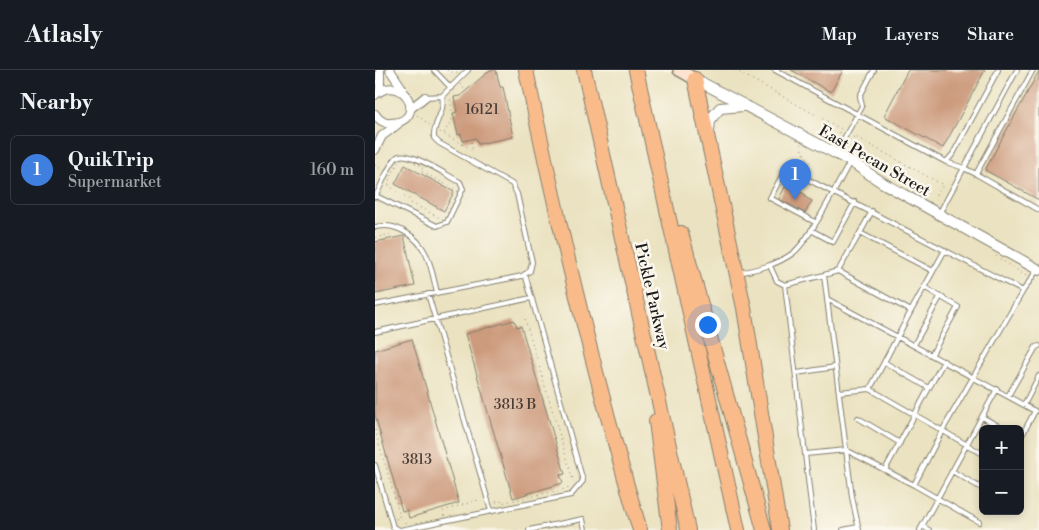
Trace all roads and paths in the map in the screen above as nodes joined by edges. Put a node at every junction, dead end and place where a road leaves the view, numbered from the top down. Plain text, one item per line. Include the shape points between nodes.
1 (380, 70) edge
2 (390, 70) edge
3 (434, 70) edge
4 (447, 70) edge
5 (461, 70) edge
6 (468, 70) edge
7 (526, 70) edge
8 (584, 70) edge
9 (636, 70) edge
10 (679, 70) edge
11 (735, 70) edge
12 (775, 70) edge
13 (875, 70) edge
14 (998, 70) edge
15 (1017, 70) edge
16 (1033, 70) edge
17 (450, 72) junction
18 (694, 74) edge
19 (454, 77) dead end
20 (459, 84) dead end
21 (451, 88) junction
22 (465, 91) dead end
23 (378, 92) edge
24 (406, 92) junction
25 (442, 96) junction
26 (425, 97) junction
27 (449, 98) dead end
28 (643, 98) junction
29 (745, 106) junction
30 (413, 112) junction
31 (375, 114) edge
32 (857, 114) junction
33 (399, 122) junction
34 (431, 126) dead end
35 (439, 131) dead end
36 (444, 134) junction
37 (708, 135) junction
38 (471, 139) dead end
39 (835, 139) dead end
40 (801, 144) dead end
41 (850, 147) dead end
42 (375, 150) edge
43 (836, 153) junction
44 (399, 159) joint
45 (850, 161) junction
46 (946, 162) junction
47 (375, 165) edge
48 (964, 168) junction
49 (808, 169) dead end
50 (383, 170) dead end
51 (975, 174) junction
52 (833, 191) junction
53 (375, 196) edge
54 (934, 198) dead end
55 (855, 202) junction
56 (1039, 210) edge
57 (873, 211) junction
58 (939, 214) junction
59 (815, 222) junction
60 (375, 227) edge
61 (811, 230) junction
62 (860, 233) junction
63 (390, 234) dead end
64 (375, 238) edge
65 (945, 250) junction
66 (770, 266) junction
67 (1038, 268) edge
68 (838, 271) junction
69 (933, 271) junction
70 (525, 274) junction
71 (737, 274) junction
72 (823, 275) junction
73 (785, 285) junction
74 (924, 287) junction
75 (1023, 291) junction
76 (437, 293) junction
77 (429, 294) junction
78 (941, 297) junction
79 (531, 298) junction
80 (827, 299) junction
81 (375, 305) edge
82 (911, 311) junction
83 (435, 318) junction
84 (525, 319) dead end
85 (375, 332) edge
86 (644, 334) junction
87 (898, 336) junction
88 (914, 345) junction
89 (1039, 346) edge
90 (932, 354) junction
91 (944, 361) junction
92 (884, 362) junction
93 (835, 367) junction
94 (797, 373) junction
95 (974, 376) junction
96 (1039, 376) edge
97 (929, 388) junction
98 (870, 389) junction
99 (997, 389) junction
100 (839, 392) junction
101 (1008, 396) junction
102 (1024, 405) junction
103 (1037, 410) edge
104 (914, 415) junction
105 (982, 417) junction
106 (858, 418) dead end
107 (997, 425) edge
108 (375, 430) edge
109 (942, 431) junction
110 (1024, 431) edge
111 (899, 443) junction
112 (967, 445) junction
113 (846, 450) junction
114 (979, 452) edge
115 (806, 454) junction
116 (375, 465) edge
117 (885, 470) junction
118 (952, 471) junction
119 (914, 485) junction
120 (979, 487) edge
121 (937, 498) junction
122 (478, 500) dead end
123 (496, 502) dead end
124 (491, 511) junction
125 (445, 515) dead end
126 (979, 522) dead end
127 (407, 523) dead end
128 (580, 528) dead end
129 (858, 528) edge
130 (921, 528) edge
131 (529, 530) edge
132 (572, 530) edge
133 (585, 530) edge
134 (640, 530) edge
135 (670, 530) edge
136 (688, 530) edge
137 (738, 530) edge
138 (764, 530) edge
139 (780, 530) edge
140 (814, 530) edge
141 (843, 530) edge
142 (929, 530) edge

1 - 23 street
2 - 24 street
3 - 21 lane
4 - 17 path
5 - 17 path
6 - 21 lane
7 - 134 highway via 584,324
8 - 86 highway, Pickle Parkway
9 - 28 highway, Pickle Parkway
10 - 18 main road
11 - 39 path via 841,129
12 - 32 lane
13 - 32 lane via 860,96 862,106
14 - 46 lane
15 - 48 lane
16 - 51 lane
17 - 19 path
18 - 29 street, East Pecan Street
18 - 37 highway
20 - 22 path
21 - 25 lane
23 - 24 street via 389,86
24 - 26 street
24 - 30 street
25 - 26 lane
25 - 70 lane via 444,109 433,134 436,141 506,179 515,188 532,262 530,271
26 - 30 street
27 - 36 path via 453,118
28 - 137 highway, Pickle Parkway
28 - 138 highway
29 - 37 street via 728,106 715,112
29 - 43 street, East Pecan Street
30 - 33 street
30 - 34 path
31 - 33 street via 383,122
32 - 43 lane
32 - 46 lane
33 - 42 street via 382,136
35 - 36 path
36 - 38 path via 473,150
37 - 71 highway
40 - 49 path via 811,164
41 - 54 path via 854,136 943,185
43 - 45 street, East Pecan Street
44 - 44 path via 389,186 411,203 444,220 459,192 421,171 423,167 405,158
45 - 52 lane
45 - 58 street, East Pecan Street
46 - 48 lane
47 - 50 path
48 - 51 lane
48 - 58 lane
51 - 56 lane
52 - 55 lane
52 - 59 lane via 830,202
52 - 59 lane via 786,168 770,198
53 - 53 lane via 437,226 447,222 463,189 459,182 403,154 395,158
55 - 57 lane
55 - 61 lane via 833,242
57 - 62 lane
57 - 65 lane
58 - 67 street, East Pecan Street
59 - 61 lane
60 - 76 lane via 393,226 417,238 427,252
61 - 66 lane via 793,253
62 - 68 lane
62 - 69 lane
63 - 64 path
65 - 69 lane
65 - 75 lane
66 - 71 lane
66 - 73 lane via 777,282
67 - 75 lane
68 - 72 lane
68 - 82 lane
69 - 74 lane
70 - 76 lane
70 - 79 lane
71 - 139 highway
72 - 73 lane
72 - 80 lane
73 - 94 lane
74 - 78 lane
74 - 82 lane
75 - 95 lane
76 - 77 lane
77 - 81 lane
77 - 83 lane
78 - 88 lane
78 - 90 lane via 958,307
79 - 83 lane
79 - 124 lane via 583,481 571,495
80 - 87 lane
80 - 93 lane
82 - 87 lane
83 - 85 lane
83 - 124 lane
84 - 123 path via 574,485 568,489
86 - 135 highway
86 - 136 highway, Pickle Parkway
87 - 88 lane
87 - 92 lane
88 - 90 lane
89 - 101 lane via 1036,346
90 - 91 lane
91 - 95 lane
91 - 97 lane
92 - 97 lane
92 - 98 lane
93 - 94 lane
93 - 100 lane
94 - 115 lane
95 - 99 lane
95 - 109 lane
96 - 102 lane
97 - 104 lane
98 - 100 lane
98 - 104 lane
99 - 101 lane
99 - 105 lane
100 - 113 lane
101 - 102 lane
102 - 103 lane
103 - 110 lane
104 - 109 lane
104 - 111 lane
105 - 107 lane
105 - 112 lane
106 - 111 lane
108 - 127 path via 400,516 396,517 397,520
109 - 112 lane
109 - 119 lane
111 - 117 lane
112 - 114 lane
112 - 118 lane
113 - 115 lane
113 - 117 lane
113 - 129 lane
115 - 140 lane
116 - 124 lane via 393,527 400,530
117 - 119 lane
118 - 120 lane
118 - 121 lane
119 - 121 lane
121 - 126 lane
121 - 130 lane
122 - 125 path via 443,511
128 - 132 path
129 - 141 lane
130 - 142 lane
131 - 133 lane via 583,519

